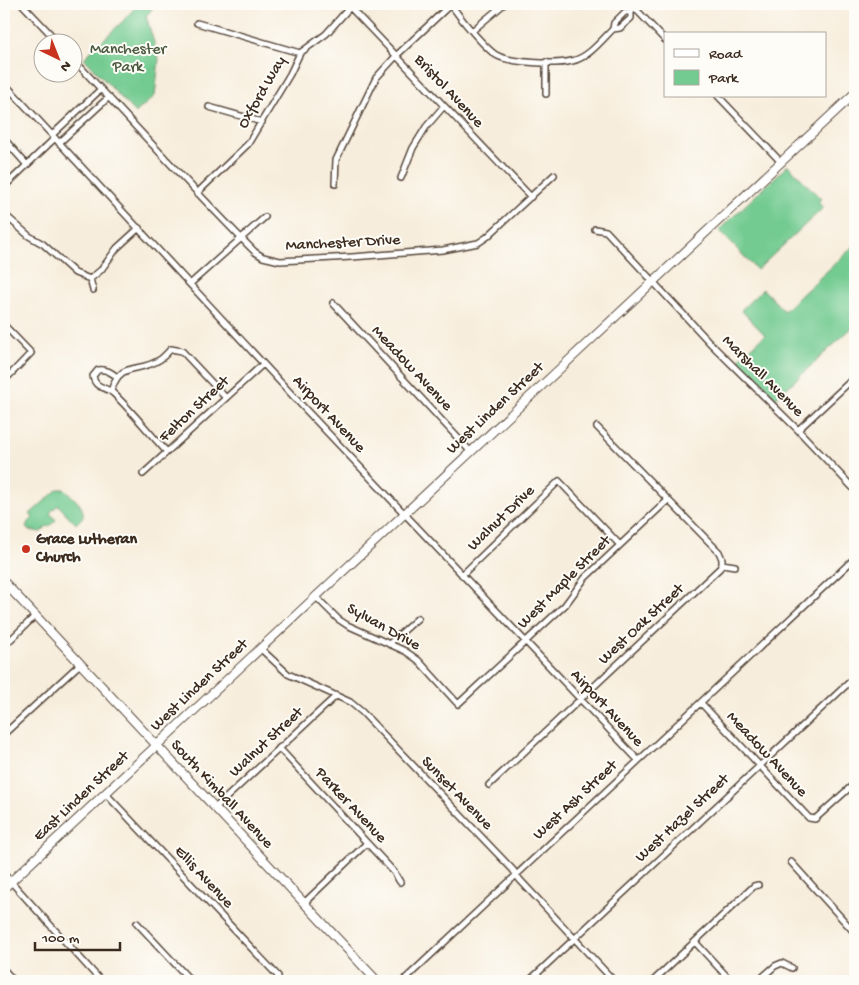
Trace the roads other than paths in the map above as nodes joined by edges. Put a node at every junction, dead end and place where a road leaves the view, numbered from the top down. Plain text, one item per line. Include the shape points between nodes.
1 (22, 4) edge
2 (451, 4) edge
3 (504, 4) edge
4 (349, 5) edge
5 (632, 8) edge
6 (197, 23) dead end
7 (613, 29) junction
8 (472, 31) junction
9 (49, 32) edge
10 (664, 39) edge
11 (300, 53) junction
12 (397, 55) junction
13 (546, 62) junction
14 (82, 69) edge
15 (4, 84) edge
16 (101, 89) junction
17 (855, 93) edge
18 (546, 94) dead end
19 (109, 97) junction
20 (720, 98) edge
21 (209, 106) dead end
22 (444, 106) junction
23 (262, 122) junction
24 (4, 139) edge
25 (56, 139) junction
26 (781, 162) junction
27 (27, 165) junction
28 (554, 175) dead end
29 (401, 178) dead end
30 (334, 184) dead end
31 (4, 187) edge
32 (196, 193) junction
33 (531, 196) junction
34 (4, 214) edge
35 (265, 217) dead end
36 (139, 228) junction
37 (595, 229) dead end
38 (242, 239) junction
39 (90, 279) junction
40 (653, 282) junction
41 (190, 284) junction
42 (94, 290) dead end
43 (333, 304) dead end
44 (6, 327) edge
45 (263, 364) junction
46 (117, 377) junction
47 (855, 377) edge
48 (4, 381) edge
49 (111, 391) junction
50 (226, 398) junction
51 (597, 427) dead end
52 (798, 430) junction
53 (470, 451) junction
54 (167, 452) junction
55 (143, 474) dead end
56 (855, 490) edge
57 (668, 500) junction
58 (404, 514) junction
59 (620, 545) junction
60 (855, 558) edge
61 (722, 564) junction
62 (735, 566) dead end
63 (462, 575) junction
64 (4, 582) edge
65 (316, 597) junction
66 (35, 616) junction
67 (418, 618) dead end
68 (525, 641) junction
69 (389, 644) junction
70 (4, 646) edge
71 (261, 649) junction
72 (80, 664) junction
73 (855, 676) edge
74 (336, 696) junction
75 (580, 700) junction
76 (701, 703) junction
77 (458, 704) joint
78 (4, 734) edge
79 (156, 747) junction
80 (279, 748) junction
81 (638, 760) junction
82 (759, 765) junction
83 (855, 783) edge
84 (489, 785) dead end
85 (106, 794) junction
86 (215, 808) junction
87 (367, 843) junction
88 (791, 862) dead end
89 (4, 874) edge
90 (516, 876) junction
91 (10, 882) junction
92 (400, 882) dead end
93 (758, 885) dead end
94 (4, 888) edge
95 (304, 903) junction
96 (137, 923) dead end
97 (855, 933) edge
98 (574, 938) junction
99 (695, 942) junction
100 (792, 968) dead end
101 (4, 970) edge
102 (279, 980) edge
103 (14, 981) edge
104 (101, 981) edge
105 (191, 981) edge
106 (377, 981) edge
107 (402, 981) edge
108 (529, 981) edge
109 (614, 981) edge
110 (653, 981) edge
111 (731, 981) edge
112 (758, 981) edge

1 - 9 street
2 - 8 street
2 - 12 street
3 - 8 street
4 - 11 street, Oxford Way via 326,34
4 - 12 street, Bristol Avenue
5 - 7 street via 614,23
5 - 7 street via 631,18 620,28
5 - 10 street
6 - 11 street
7 - 13 street via 599,44 572,62
8 - 13 street via 495,54 508,59
11 - 23 street, Oxford Way
12 - 22 street, Bristol Avenue
12 - 30 street via 376,78 348,131 336,160
13 - 18 street
14 - 16 street, Manchester Drive
15 - 25 street, Airport Avenue
16 - 19 street, Manchester Drive
16 - 25 street
17 - 26 street, West Linden Street
19 - 25 street
19 - 32 street, Manchester Drive
20 - 26 street
21 - 23 street
22 - 29 street via 413,148
22 - 33 street, Bristol Avenue
23 - 32 street, Oxford Way via 248,144
24 - 27 street
25 - 27 street
25 - 36 street, Airport Avenue
26 - 40 street, West Linden Street
27 - 31 street
28 - 33 street, Manchester Drive
32 - 38 street, Manchester Drive
33 - 38 street, Manchester Drive via 478,243 443,250 280,261 263,257
34 - 39 street via 75,273
35 - 38 street
36 - 39 street
36 - 41 street, Airport Avenue
37 - 40 street, Marshall Avenue via 606,231
38 - 41 street
39 - 42 street
40 - 52 street, Marshall Avenue
40 - 53 street, West Linden Street
41 - 45 street, Airport Avenue
43 - 53 street, Meadow Avenue
44 - 48 street via 30,353
45 - 50 street, Felton Street
45 - 58 street, Airport Avenue
46 - 49 street
46 - 49 street via 103,369 93,376 97,386
46 - 50 street via 121,372 158,361 171,349 182,351
47 - 52 street
49 - 54 street
50 - 54 street, Felton Street
51 - 57 street
52 - 56 street, Marshall Avenue
53 - 58 street, West Linden Street
54 - 55 street, Felton Street
57 - 59 street, West Maple Street
57 - 61 street via 719,552
58 - 63 street, Airport Avenue
58 - 65 street, West Linden Street
59 - 63 street, Walnut Drive via 559,482
59 - 68 street, West Maple Street
60 - 76 street, West Ash Street
61 - 62 street
61 - 75 street, West Oak Street
63 - 68 street, Airport Avenue
64 - 66 street, South Kimball Avenue
65 - 69 street, Sylvan Drive via 347,625
65 - 71 street, West Linden Street
66 - 70 street
66 - 72 street, South Kimball Avenue
67 - 69 street
68 - 75 street, Airport Avenue
68 - 77 street, West Maple Street
69 - 77 street, Sylvan Drive via 418,660
71 - 74 street, Sunset Avenue via 288,674
71 - 79 street, West Linden Street
72 - 78 street
72 - 79 street, South Kimball Avenue
73 - 82 street, West Hazel Street
74 - 80 street, Walnut Street
74 - 90 street, Sunset Avenue via 362,712
75 - 81 street, Airport Avenue
75 - 84 street, West Oak Street
76 - 81 street, West Ash Street
76 - 82 street, Meadow Avenue
79 - 85 street, East Linden Street
79 - 86 street, South Kimball Avenue
80 - 86 street, Walnut Street
80 - 87 street, Parker Avenue
81 - 90 street, West Ash Street
82 - 83 street, Meadow Avenue via 809,818 816,819
82 - 98 street, West Hazel Street
85 - 91 street, East Linden Street
85 - 102 street, Ellis Avenue
86 - 95 street, South Kimball Avenue
87 - 92 street, Parker Avenue
87 - 95 street
88 - 97 street
89 - 91 street
90 - 98 street, Sunset Avenue
90 - 107 street, West Ash Street
91 - 94 street, East Linden Street
91 - 104 street
93 - 99 street
95 - 106 street, South Kimball Avenue
96 - 105 street
98 - 108 street, West Hazel Street
98 - 109 street, Sunset Avenue
99 - 110 street
99 - 111 street
100 - 112 street via 782,963
101 - 103 street

